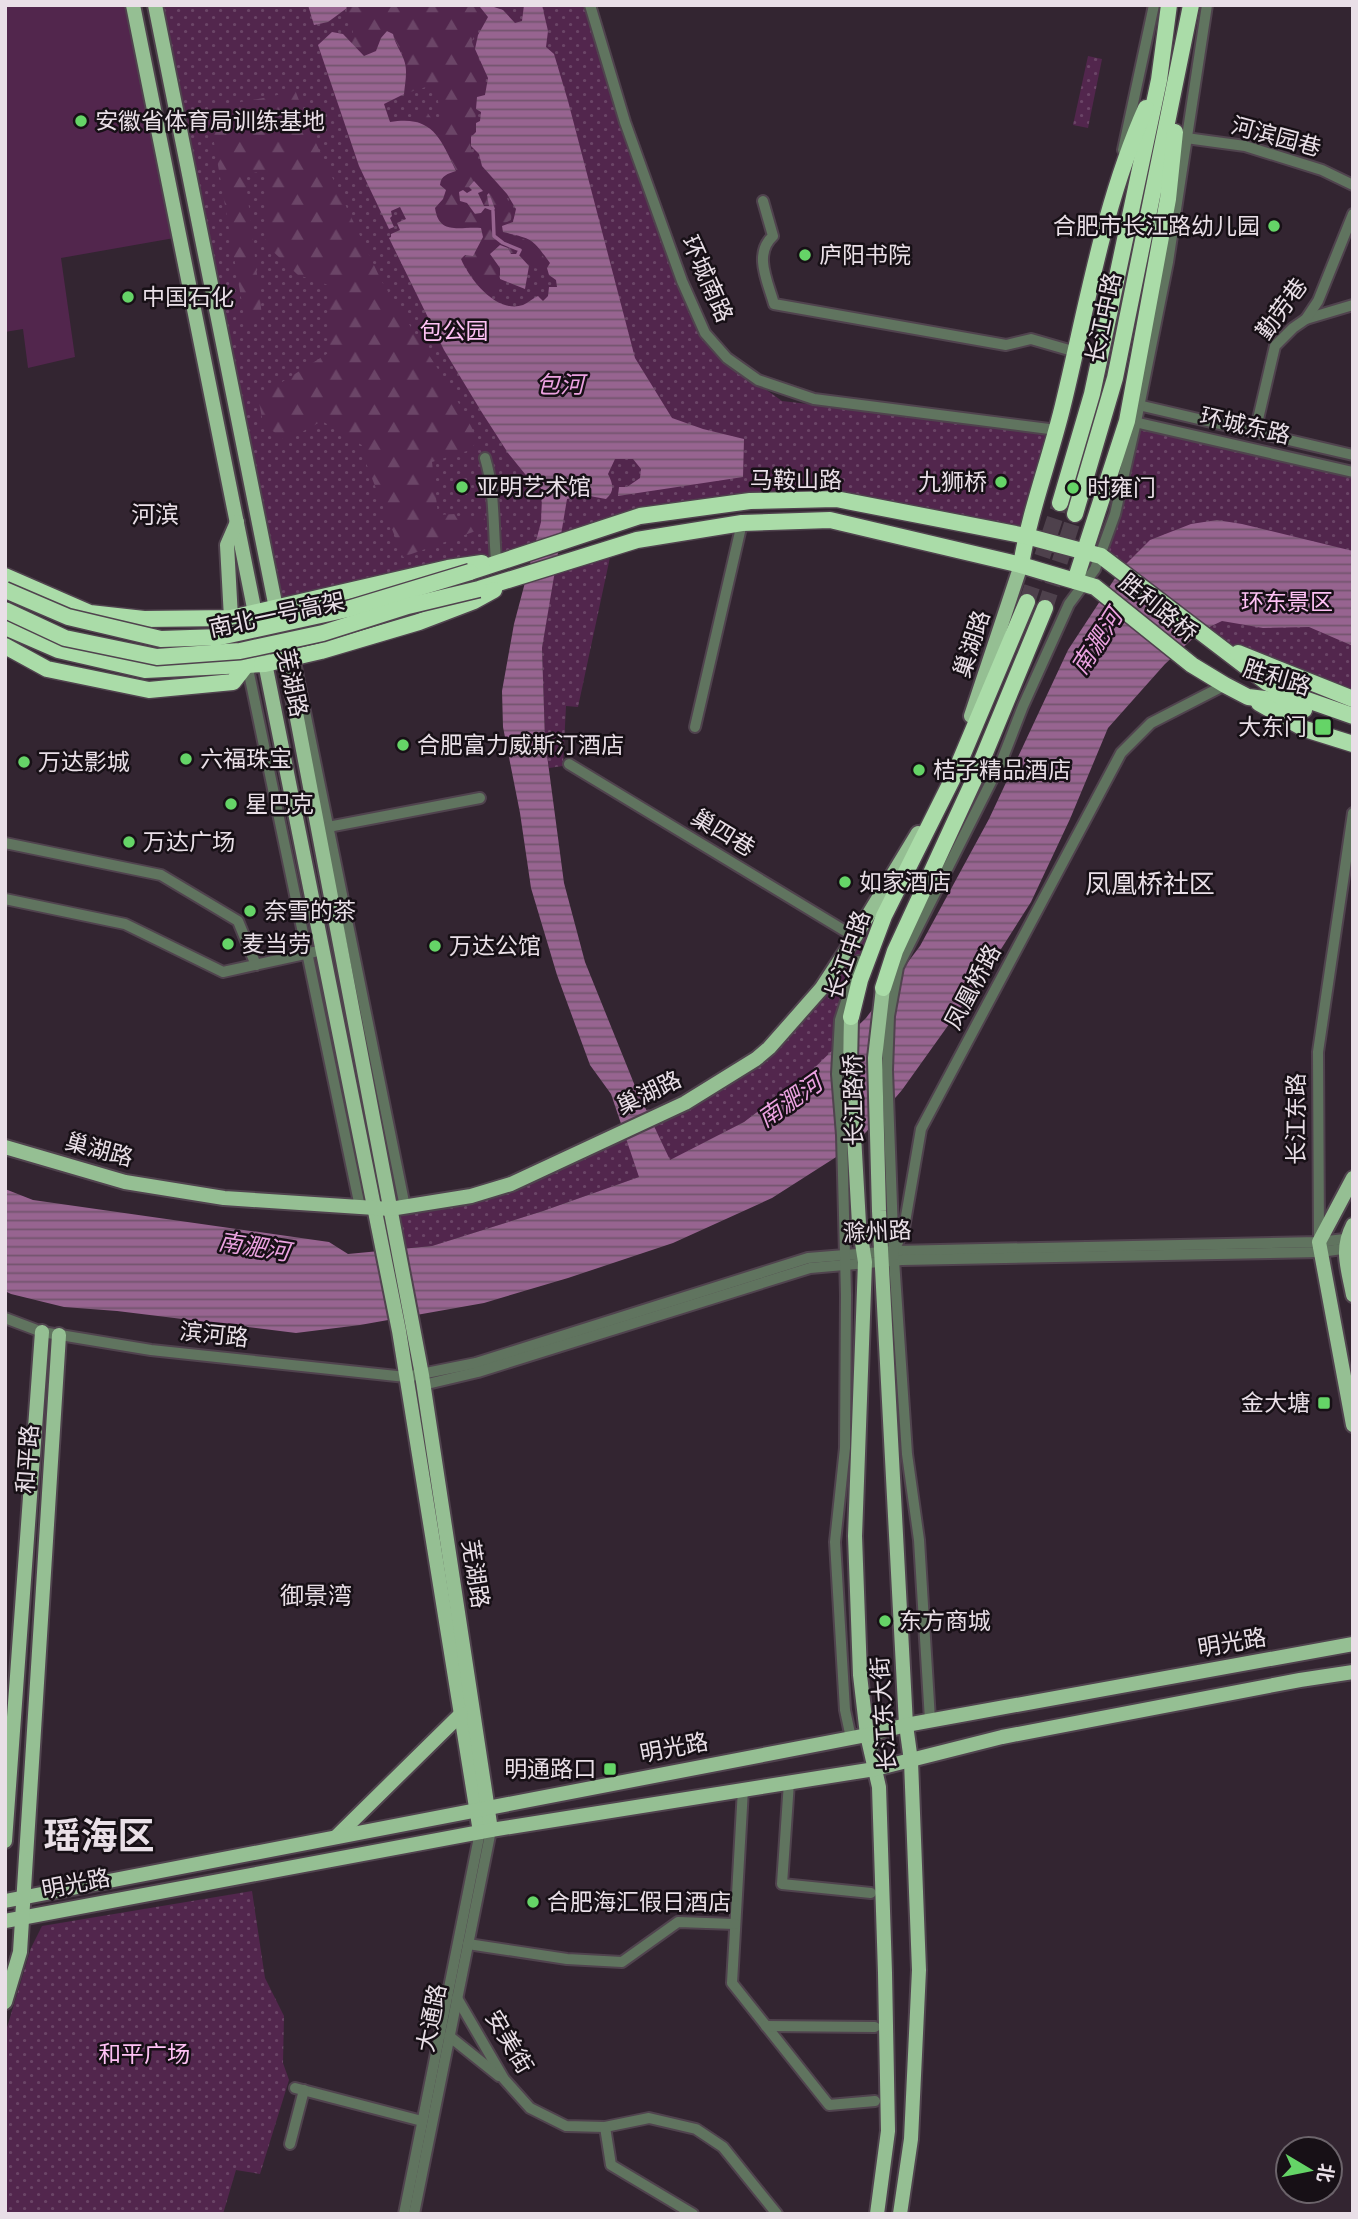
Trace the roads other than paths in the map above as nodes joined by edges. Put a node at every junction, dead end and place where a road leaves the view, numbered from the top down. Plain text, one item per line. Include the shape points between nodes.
1 (134, 5) edge
2 (155, 5) edge
3 (590, 5) edge
4 (1154, 5) edge
5 (1169, 5) edge
6 (1191, 5) edge
7 (1207, 5) edge
8 (1159, 80) junction
9 (1176, 84) junction
10 (1186, 138) junction
11 (1353, 185) edge
12 (763, 201) dead end
13 (1110, 207) junction
14 (1353, 214) edge
15 (1353, 305) edge
16 (1306, 319) junction
17 (1076, 352) junction
18 (1135, 405) junction
19 (1132, 421) junction
20 (1057, 430) junction
21 (1255, 432) junction
22 (1353, 454) edge
23 (485, 458) dead end
24 (1353, 472) edge
25 (1060, 503) tunnel mouth
26 (1075, 514) tunnel mouth
27 (237, 522) junction
28 (742, 523) junction
29 (1026, 536) junction
30 (1084, 551) junction
31 (1101, 556) junction
32 (515, 557) junction
33 (496, 560) junction
34 (1021, 565) junction
35 (1121, 569) joint
36 (470, 572) joint
37 (5, 576) edge
38 (521, 576) junction
39 (1085, 584) junction
40 (479, 589) joint
41 (5, 590) edge
42 (1027, 602) tunnel mouth
43 (276, 608) junction
44 (1045, 608) tunnel mouth
45 (5, 610) edge
46 (254, 613) junction
47 (231, 618) junction
48 (5, 627) edge
49 (5, 636) edge
50 (1216, 644) junction
51 (5, 646) edge
52 (289, 658) junction
53 (247, 664) junction
54 (265, 664) junction
55 (1192, 665) joint
56 (1225, 685) junction
57 (1248, 696) junction
58 (1353, 699) edge
59 (1353, 716) edge
60 (1353, 726) edge
61 (695, 727) dead end
62 (1353, 744) edge
63 (569, 764) dead end
64 (480, 797) dead end
65 (1353, 813) edge
66 (328, 827) junction
67 (922, 841) junction
68 (5, 843) edge
69 (889, 881) junction
70 (886, 898) junction
71 (5, 899) edge
72 (855, 937) junction
73 (323, 950) junction
74 (256, 965) junction
75 (883, 988) joint
76 (846, 1018) junction
77 (5, 1147) edge
78 (1353, 1178) edge
79 (383, 1208) junction
80 (886, 1214) junction
81 (859, 1224) joint
82 (1353, 1224) edge
83 (1349, 1243) edge
84 (1319, 1247) junction
85 (888, 1256) junction
86 (864, 1258) junction
87 (845, 1259) junction
88 (1353, 1295) edge
89 (5, 1318) edge
90 (41, 1332) junction
91 (59, 1335) junction
92 (417, 1379) junction
93 (1353, 1425) edge
94 (1353, 1644) edge
95 (1353, 1672) edge
96 (461, 1714) junction
97 (930, 1720) junction
98 (906, 1725) junction
99 (867, 1735) junction
100 (851, 1738) junction
101 (911, 1761) junction
102 (874, 1769) junction
103 (789, 1782) junction
104 (743, 1789) junction
105 (482, 1809) junction
106 (486, 1831) junction
107 (336, 1837) junction
108 (5, 1841) edge
109 (870, 1893) dead end
110 (23, 1897) junction
111 (5, 1900) edge
112 (22, 1917) junction
113 (5, 1921) edge
114 (735, 1924) junction
115 (468, 1944) junction
116 (457, 1998) junction
117 (5, 2002) edge
118 (766, 2026) junction
119 (875, 2026) dead end
120 (449, 2036) junction
121 (504, 2079) junction
122 (875, 2101) dead end
123 (422, 2121) junction
124 (605, 2127) junction
125 (290, 2144) dead end
126 (404, 2214) edge
127 (414, 2214) edge
128 (693, 2214) edge
129 (778, 2214) edge
130 (877, 2214) edge
131 (900, 2214) edge

1 - 27 main road, 芜湖路
2 - 43 main road, 芜湖路
3 - 20 street, 环城南路 via 682,281 705,333 727,358 758,380 814,399
4 - 13 street
5 - 8 highway, 长江中路
6 - 9 highway, 长江中路
7 - 10 street
8 - 13 highway
8 - 25 highway, 长江中路 via 1092,394
9 - 18 highway via 1168,199
9 - 26 highway, 长江中路 via 1115,378
10 - 11 street, 河滨园巷 via 1245,146 1322,170
10 - 18 street via 1178,208
12 - 17 street via 773,236 766,242 762,262 774,304 1006,345 1031,340
13 - 17 highway
14 - 16 street, 勤劳巷 via 1318,302
15 - 16 street
16 - 21 street, 勤劳巷 via 1275,346
17 - 20 highway
18 - 19 highway
18 - 21 street, 环城东路
19 - 24 street, 环城东路
19 - 30 highway
19 - 31 street via 1115,514
20 - 29 highway
21 - 22 street, 环城东路
23 - 33 street via 492,482
27 - 46 main road, 芜湖路
27 - 47 main road via 227,545
28 - 34 highway, 马鞍山路 via 830,520
28 - 38 highway, 马鞍山路 via 637,540
28 - 61 street
29 - 30 highway, 马鞍山路
29 - 32 highway, 马鞍山路 via 836,499 750,501 640,516
29 - 34 highway
30 - 31 highway, 马鞍山路
30 - 39 highway
31 - 35 highway, 马鞍山路
31 - 39 street
32 - 33 highway
32 - 36 highway, 马鞍山路
33 - 43 highway
34 - 39 highway, 马鞍山路
34 - 69 main road, 巢湖路 via 963,739 929,814
35 - 50 highway, 胜利路桥
36 - 41 highway, 南北一号高架, bridge via 335,612 220,636 161,639 68,617
37 - 47 highway via 90,614
38 - 40 highway, 马鞍山路
38 - 52 highway via 419,622
39 - 55 highway, 胜利路桥
39 - 80 street via 1069,604 1002,760 898,967 887,1057
40 - 45 highway, 南北一号高架, bridge via 240,651 157,657 65,638
42 - 67 highway, 长江中路
43 - 46 highway
43 - 52 main road, 芜湖路
44 - 75 highway, 长江中路
46 - 47 highway
46 - 54 main road, 芜湖路
48 - 53 highway via 58,650 145,670
49 - 53 highway via 53,659 153,680 235,673
50 - 58 highway
50 - 59 highway, 胜利路 via 1266,682
51 - 53 highway via 47,669 149,690 233,682
52 - 54 highway
52 - 66 street
52 - 79 main road, 芜湖路
53 - 54 highway
53 - 79 street
54 - 73 main road, 芜湖路
55 - 56 highway, 胜利路
56 - 57 highway, 胜利路
56 - 85 street, 凤凰桥路 via 1151,723 1121,753 921,1129 904,1228
57 - 60 highway, 胜利路
57 - 62 highway via 1306,729
63 - 72 street, 巢四巷
64 - 66 street
65 - 84 street, 长江东路 via 1318,1052
66 - 79 street
67 - 70 street
67 - 76 highway, 长江中路 via 884,916
68 - 74 street via 161,875 238,921
69 - 70 street
69 - 72 main road, 巢湖路
70 - 72 street
70 - 76 street via 851,980
71 - 74 street via 125,924 223,972
72 - 79 main road, 巢湖路 via 821,989 769,1048 707,1089 511,1184 471,1196
73 - 74 street
73 - 79 main road, 芜湖路
75 - 80 main road, 长江路桥 via 875,1058
76 - 81 main road, 长江路桥
76 - 87 street via 837,1074
77 - 79 main road, 巢湖路 via 137,1184 224,1198
78 - 84 main road
79 - 92 main road, 芜湖路
80 - 85 main road, 长江东大街
81 - 86 main road, 长江东大街
82 - 83 main road
83 - 84 street, 滁州路
83 - 88 main road
84 - 85 street, 滁州路
84 - 93 main road, 长江东路
85 - 86 street, 滁州路
85 - 97 street via 919,1539
85 - 98 main road, 长江东大街
86 - 87 street, 滁州路
86 - 99 main road, 长江东大街 via 855,1536
87 - 92 street, 滁州路 via 478,1372
87 - 100 street via 845,1448 835,1542 845,1710
89 - 90 street, 滨河路
90 - 91 street, 滨河路
90 - 108 main road, 和平路
91 - 92 street, 滨河路 via 151,1350
91 - 110 main road, 和平路
92 - 96 main road, 芜湖路
92 - 105 main road, 芜湖路
94 - 97 main road, 明光路
95 - 101 main road, 明光路 via 1002,1737
96 - 105 main road, 芜湖路
96 - 107 main road
97 - 98 main road, 明光路
98 - 99 main road, 明光路
98 - 101 main road, 长江东大街
99 - 100 main road, 明光路
99 - 102 main road, 长江东大街
100 - 105 main road, 明光路
101 - 102 main road, 明光路
101 - 131 main road, 长江东大街 via 919,1970 911,2139
102 - 103 main road, 明光路
102 - 130 main road, 长江东大街 via 880,1827 888,2131
103 - 104 main road, 明光路
103 - 109 street via 782,1884
104 - 106 main road, 明光路
104 - 114 street
105 - 106 main road, 芜湖路
105 - 107 main road, 明光路
106 - 112 main road, 明光路
106 - 115 street, 大通路
106 - 123 street, 大通路
107 - 110 main road, 明光路
110 - 111 main road, 明光路
110 - 112 main road, 和平路
112 - 113 main road, 明光路
112 - 117 main road, 和平路 via 20,1952
114 - 115 street via 678,1922 622,1962
114 - 118 street via 732,1983
115 - 116 street, 大通路
116 - 120 street, 大通路
116 - 121 street, 安美街
118 - 119 street
118 - 122 street via 829,2105
120 - 121 street
120 - 127 street, 大通路
121 - 124 street, 安美街 via 530,2108 566,2126
123 - 125 street via 300,2089
123 - 126 street, 大通路
124 - 128 street via 611,2165
124 - 129 street, 安美街 via 649,2118 696,2129 723,2147

